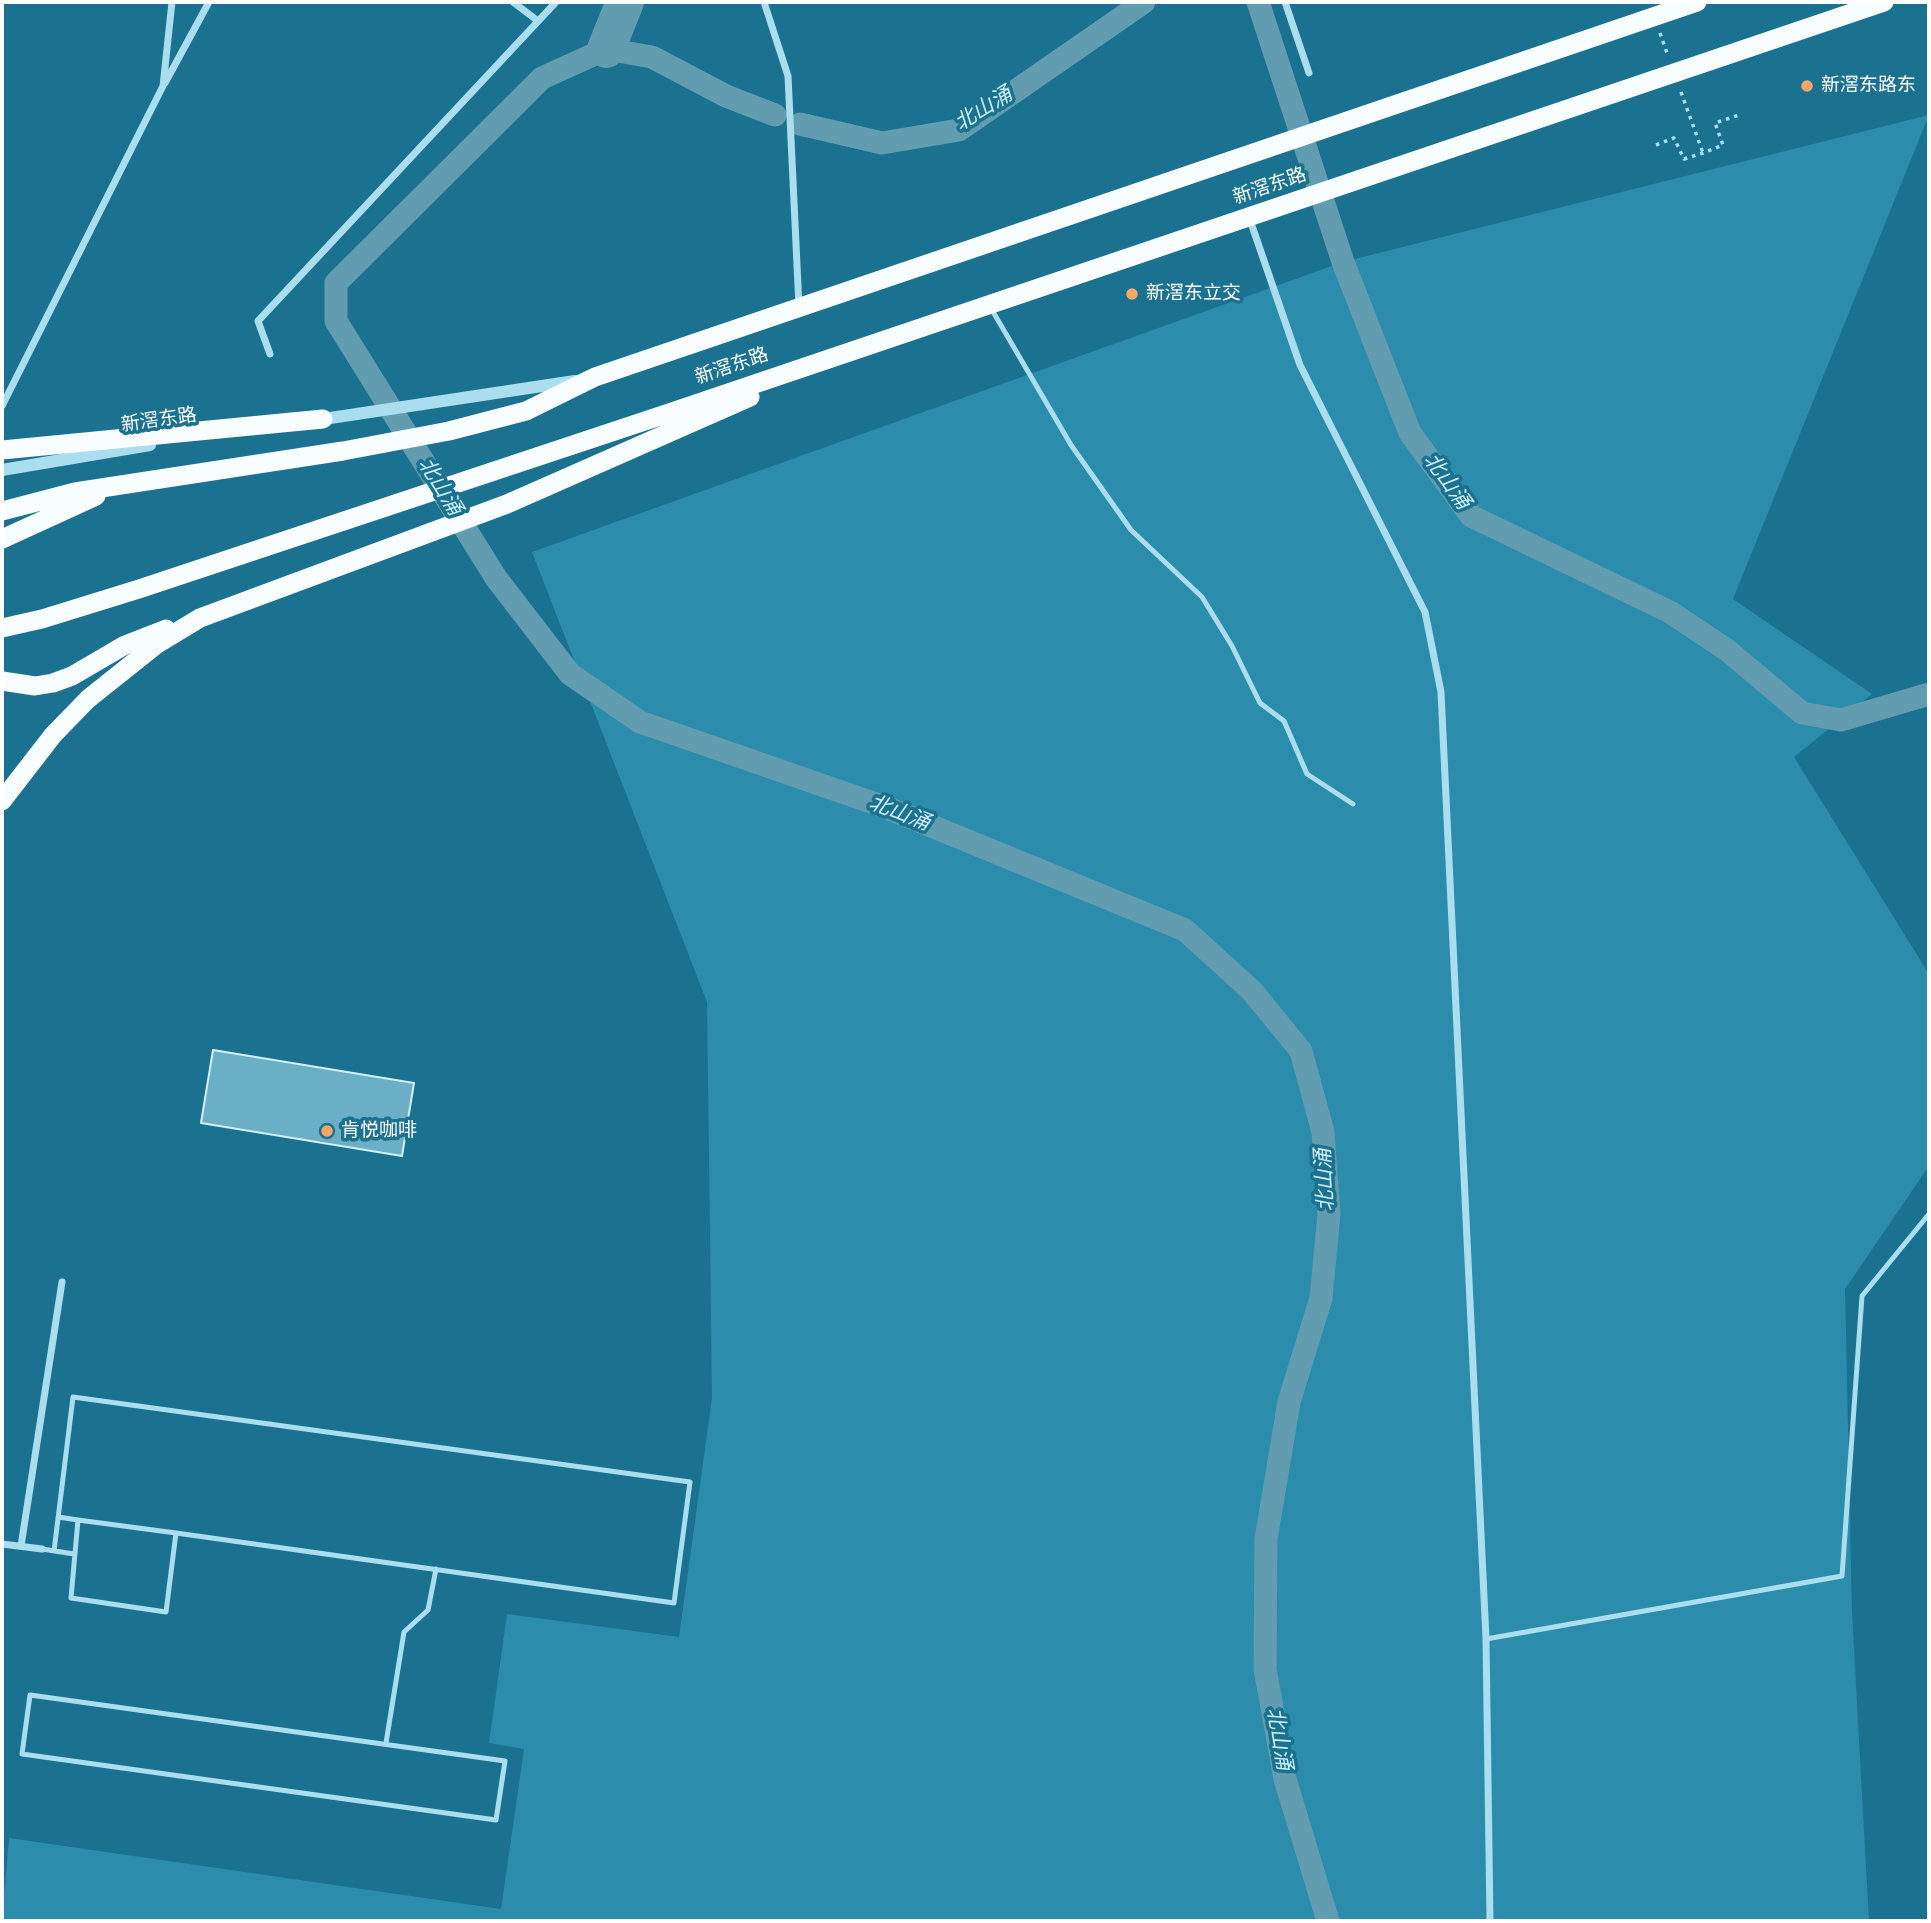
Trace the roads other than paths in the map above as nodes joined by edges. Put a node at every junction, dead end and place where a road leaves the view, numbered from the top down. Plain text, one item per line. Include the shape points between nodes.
1 (172, 2) edge
2 (209, 2) edge
3 (513, 2) edge
4 (556, 2) edge
5 (764, 2) edge
6 (1285, 2) edge
7 (1697, 2) edge
8 (1884, 2) edge
9 (538, 21) junction
10 (1310, 73) dead end
11 (163, 86) junction
12 (1250, 217) junction
13 (989, 304) junction
14 (799, 308) junction
15 (872, 343) junction
16 (270, 354) dead end
17 (595, 377) junction
18 (2, 406) edge
19 (323, 419) junction
20 (2, 450) edge
21 (2, 470) edge
22 (129, 483) junction
23 (2, 510) edge
24 (2, 539) edge
25 (200, 618) junction
26 (2, 628) edge
27 (2, 681) edge
28 (2, 801) edge
29 (1353, 804) dead end
30 (1929, 1214) edge
31 (62, 1282) dead end
32 (58, 1517) junction
33 (78, 1520) junction
34 (176, 1533) junction
35 (2, 1544) edge
36 (21, 1546) junction
37 (42, 1549) joint
38 (54, 1551) junction
39 (74, 1554) junction
40 (436, 1569) junction
41 (1486, 1639) junction
42 (386, 1743) junction
43 (1490, 1921) edge

1 - 11 street
2 - 11 street
3 - 9 street
4 - 9 street
5 - 14 street via 788,76
6 - 10 street
7 - 14 highway, 新滘东路
8 - 12 highway, 新滘东路
9 - 16 street via 258,321
11 - 18 street
12 - 13 highway, 新滘东路
12 - 41 street via 1300,365 1425,612 1441,692
13 - 15 highway, 新滘东路
13 - 29 lane via 1070,445 1131,530 1202,597 1260,703 1284,721 1307,774
14 - 17 highway, 新滘东路
15 - 25 highway via 507,505
15 - 26 highway, 新滘东路 via 139,589
17 - 19 street, 新滘东路
17 - 22 highway, 新滘东路 via 526,411 450,431
19 - 20 highway
19 - 21 street, 新滘东路
22 - 23 highway
22 - 24 highway
25 - 27 highway via 125,645 53,683 35,686
25 - 28 highway via 157,644 88,699 53,735
30 - 41 lane via 1862,1296 1842,1576
31 - 36 street
32 - 33 lane
32 - 38 lane
32 - 40 lane via 73,1396 690,1482 674,1603
33 - 34 lane
33 - 39 lane
34 - 39 lane via 166,1612 71,1598
34 - 40 lane
35 - 36 street
36 - 37 street
37 - 38 lane
38 - 39 lane
40 - 42 lane via 428,1610 404,1632
41 - 43 street
42 - 42 lane via 505,1760 496,1820 22,1754 30,1695

